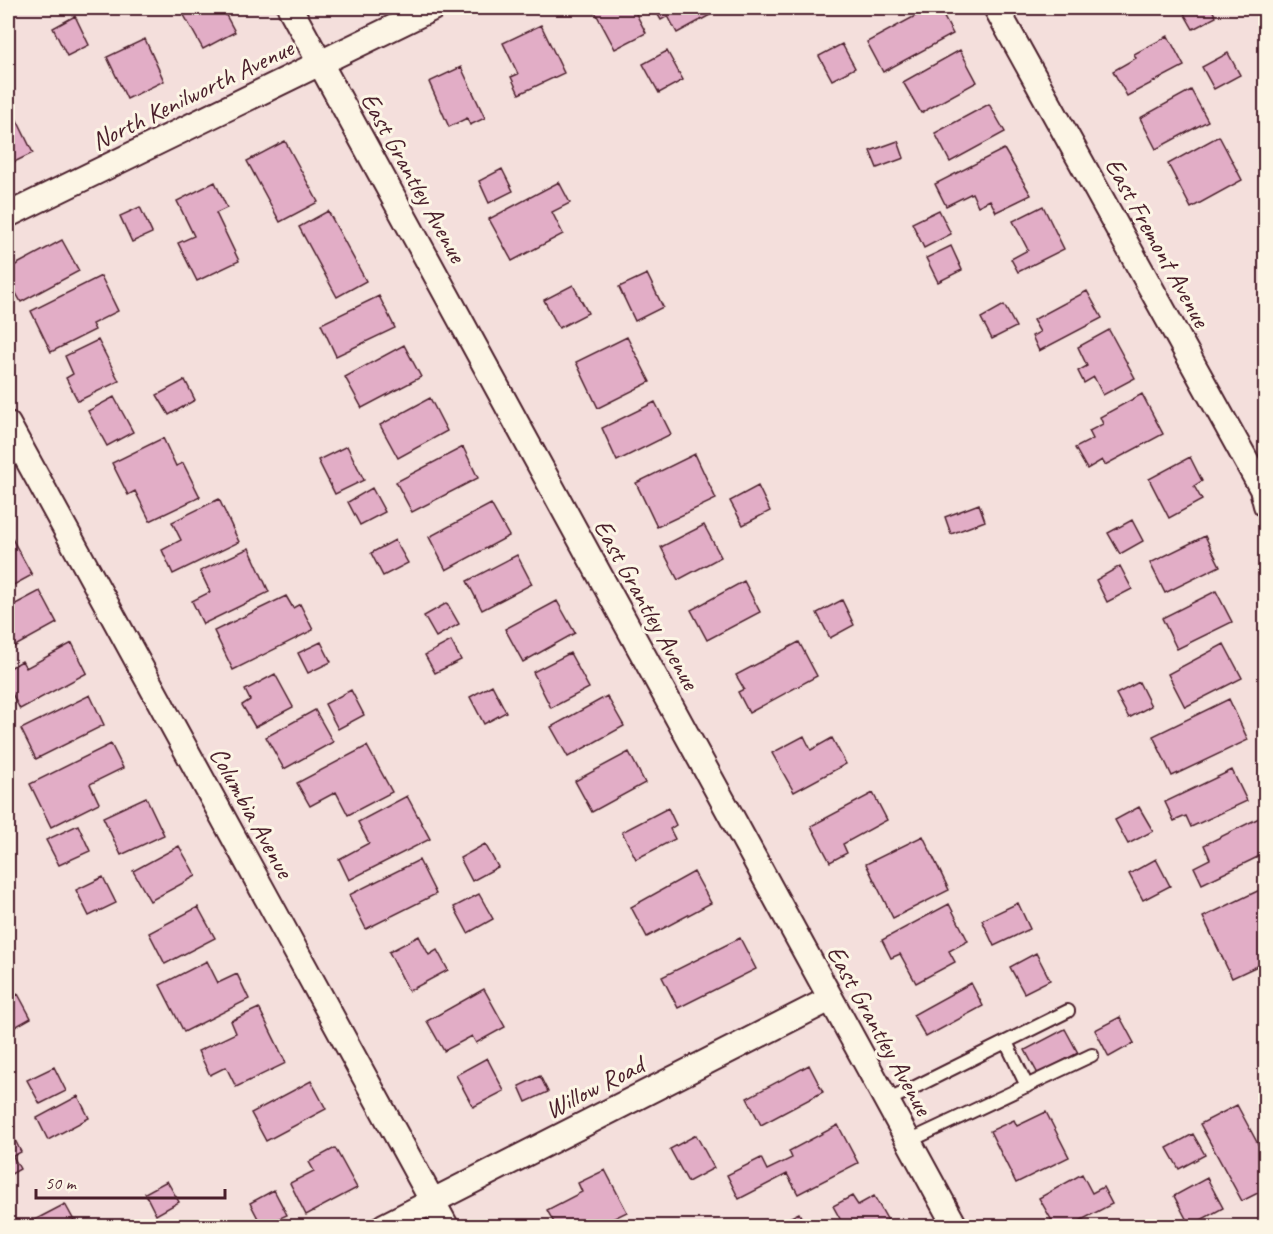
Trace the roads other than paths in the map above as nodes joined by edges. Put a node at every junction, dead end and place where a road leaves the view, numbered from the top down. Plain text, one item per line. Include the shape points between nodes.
1 (290, 8) edge
2 (433, 8) edge
3 (996, 8) edge
4 (320, 63) junction
5 (8, 215) edge
6 (8, 424) edge
7 (1266, 505) edge
8 (830, 999) junction
9 (1068, 1011) dead end
10 (1006, 1042) junction
11 (1092, 1055) dead end
12 (1027, 1086) junction
13 (887, 1101) junction
14 (909, 1141) junction
15 (433, 1201) junction
16 (384, 1227) edge
17 (446, 1227) edge
18 (956, 1227) edge

1 - 4 street, East Grantley Avenue
2 - 4 street, North Kenilworth Avenue
3 - 7 street, East Fremont Avenue via 1262,489
4 - 5 street, North Kenilworth Avenue
4 - 8 street, East Grantley Avenue
6 - 15 street, Columbia Avenue
8 - 13 street, East Grantley Avenue
8 - 15 street, Willow Road
9 - 10 lane
10 - 12 lane
10 - 13 lane
11 - 12 lane
12 - 14 lane
13 - 14 street, East Grantley Avenue
14 - 18 street, East Grantley Avenue
15 - 16 street, Willow Road
15 - 17 street, Columbia Avenue

